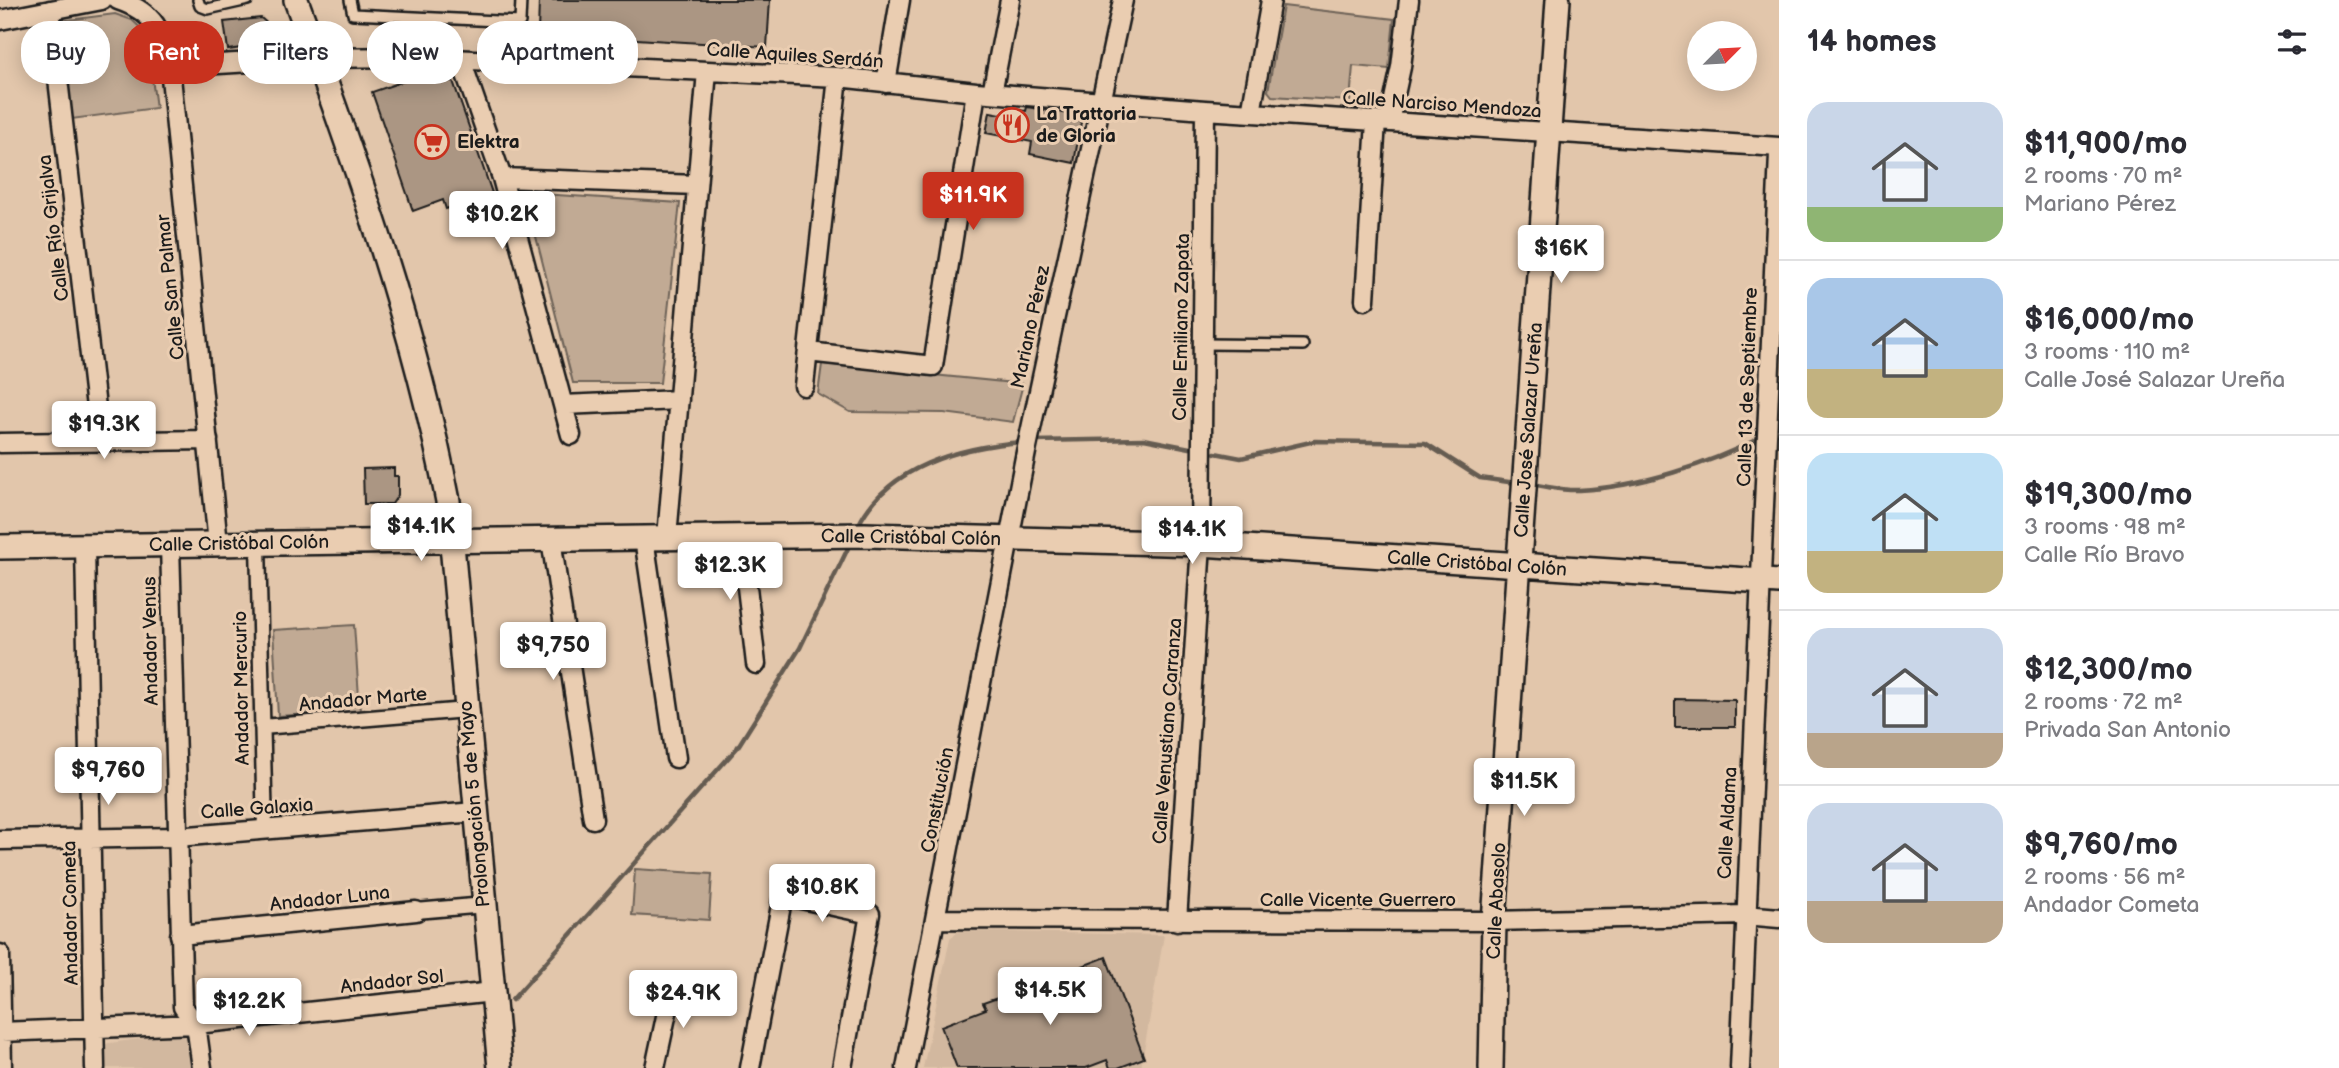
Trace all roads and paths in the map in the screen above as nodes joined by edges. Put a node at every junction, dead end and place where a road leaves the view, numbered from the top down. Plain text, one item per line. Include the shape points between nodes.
1 (102, 0) edge
2 (118, 0) edge
3 (198, 0) edge
4 (248, 0) edge
5 (296, 0) edge
6 (350, 0) edge
7 (521, 0) edge
8 (900, 0) edge
9 (1010, 0) edge
10 (1123, 0) edge
11 (1271, 0) edge
12 (1409, 0) edge
13 (1558, 0) edge
14 (50, 10) junction
15 (411, 17) junction
16 (0, 20) edge
17 (151, 21) edge
18 (304, 21) edge
19 (411, 21) edge
20 (463, 60) edge
21 (463, 66) edge
22 (706, 71) junction
23 (838, 77) junction
24 (886, 83) junction
25 (172, 84) edge
26 (326, 84) edge
27 (984, 93) junction
28 (1102, 100) junction
29 (1205, 110) junction
30 (1251, 113) junction
31 (1382, 121) junction
32 (1549, 133) junction
33 (1779, 146) edge
34 (1779, 154) edge
35 (502, 178) junction
36 (697, 185) junction
37 (1364, 300) dead end
38 (1203, 344) junction
39 (1303, 345) dead end
40 (808, 352) junction
41 (1774, 384) edge
42 (804, 386) dead end
43 (678, 400) junction
44 (564, 405) junction
45 (571, 435) dead end
46 (208, 440) junction
47 (100, 442) junction
48 (0, 443) edge
49 (741, 536) junction
50 (656, 538) junction
51 (551, 539) junction
52 (1010, 540) junction
53 (452, 541) junction
54 (218, 544) junction
55 (258, 544) junction
56 (1202, 544) junction
57 (170, 545) junction
58 (85, 546) junction
59 (0, 547) edge
60 (1520, 567) junction
61 (1770, 581) edge
62 (756, 664) dead end
63 (466, 710) junction
64 (262, 727) junction
65 (676, 758) dead end
66 (475, 812) junction
67 (593, 819) dead end
68 (265, 831) junction
69 (177, 837) junction
70 (0, 839) edge
71 (90, 839) junction
72 (485, 905) junction
73 (416, 911) joint
74 (1745, 915) junction
75 (1779, 918) edge
76 (937, 919) junction
77 (1177, 921) junction
78 (1494, 921) junction
79 (180, 935) junction
80 (0, 954) edge
81 (673, 984) dead end
82 (493, 992) junction
83 (0, 997) edge
84 (196, 1024) junction
85 (94, 1029) junction
86 (2, 1032) edge
87 (2, 1068) edge
88 (95, 1068) edge
89 (202, 1068) edge
90 (500, 1068) edge
91 (655, 1068) edge
92 (750, 1068) edge
93 (842, 1068) edge
94 (906, 1068) edge
95 (1491, 1068) edge
96 (1740, 1068) edge

1 - 14 street
2 - 17 street, Calle San Palmar via 141,8
3 - 4 lane via 208,9
5 - 18 street, Prolongación 5 de Mayo
6 - 15 lane via 353,14
7 - 15 lane via 520,22
8 - 24 street
9 - 27 street
10 - 28 street, Mariano Pérez
11 - 30 street
12 - 31 street via 1401,67
13 - 32 street, Calle José Salazar Ureña
14 - 16 street
14 - 47 street, Calle Río Grijalva
15 - 19 lane
20 - 22 street, Calle Aquiles Serdán
21 - 35 street
22 - 23 street, Calle Aquiles Serdán
22 - 36 street
23 - 24 street, Calle Aquiles Serdán
23 - 40 street
24 - 27 street, Calle Aquiles Serdán
25 - 46 street, Calle San Palmar
26 - 53 street, Prolongación 5 de Mayo via 391,274 429,406
27 - 28 street, Calle Aquiles Serdán
27 - 40 street via 933,366
28 - 29 street, Calle Narciso Mendoza
28 - 52 street, Mariano Pérez
29 - 30 street, Calle Narciso Mendoza
29 - 38 street, Calle Emiliano Zapata
30 - 31 street, Calle Narciso Mendoza
31 - 32 street, Calle Narciso Mendoza
31 - 37 street
32 - 33 street, Calle Narciso Mendoza
32 - 60 street, Calle José Salazar Ureña
34 - 41 street, Calle 13 de Septiembre
35 - 36 street
35 - 44 street
36 - 43 street
38 - 39 lane
38 - 56 street, Calle Emiliano Zapata
40 - 42 street
41 - 61 street, Calle 13 de Septiembre
43 - 44 street
43 - 50 street
44 - 45 street
46 - 47 street
46 - 54 street, Calle San Palmar
47 - 48 street
49 - 50 street, Calle Cristóbal Colón
49 - 52 street, Calle Cristóbal Colón
49 - 62 street
50 - 51 street, Calle Cristóbal Colón
50 - 65 street
51 - 53 street, Calle Cristóbal Colón
51 - 67 street
52 - 56 street, Calle Cristóbal Colón
52 - 76 street, Constitución
53 - 55 street, Calle Cristóbal Colón
53 - 63 street, Prolongación 5 de Mayo
54 - 55 street, Calle Cristóbal Colón
54 - 57 street, Calle Cristóbal Colón
55 - 64 street, Andador Mercurio
56 - 60 street, Calle Cristóbal Colón
56 - 77 street, Calle Venustiano Carranza
57 - 58 street, Calle Cristóbal Colón
57 - 69 street, Andador Venus
58 - 59 street, Calle Cristóbal Colón
58 - 71 street, Andador Cometa
60 - 61 street, Calle Cristóbal Colón
60 - 78 street, Calle Abasolo
61 - 74 street, Calle Aldama
63 - 64 street, Andador Marte
63 - 66 street, Prolongación 5 de Mayo
64 - 68 street, Andador Mercurio
66 - 68 street, Calle Galaxia
66 - 72 street, Prolongación 5 de Mayo
68 - 69 street, Calle Galaxia
69 - 71 street, Calle Galaxia
69 - 79 street, Andador Venus
70 - 71 street, Calle Galaxia
71 - 85 street, Andador Cometa
72 - 73 street, Andador Luna
72 - 82 street, Prolongación 5 de Mayo
73 - 79 street, Andador Luna
74 - 75 street, Calle Vicente Guerrero
74 - 78 street, Calle Vicente Guerrero
74 - 96 street, Calle Aldama
76 - 77 street, Calle Vicente Guerrero
76 - 94 street, Constitución
77 - 78 street, Calle Vicente Guerrero
78 - 95 street, Calle Abasolo
79 - 84 street, Andador Venus via 183,1007
80 - 83 street
81 - 91 street
82 - 84 street, Andador Sol
82 - 90 street, Prolongación 5 de Mayo
83 - 86 street
84 - 85 street, Andador Sol
84 - 89 street, Andador Venus
85 - 86 street, Andador Sol
85 - 88 street, Andador Cometa
86 - 87 street
92 - 93 street via 783,895 870,914

